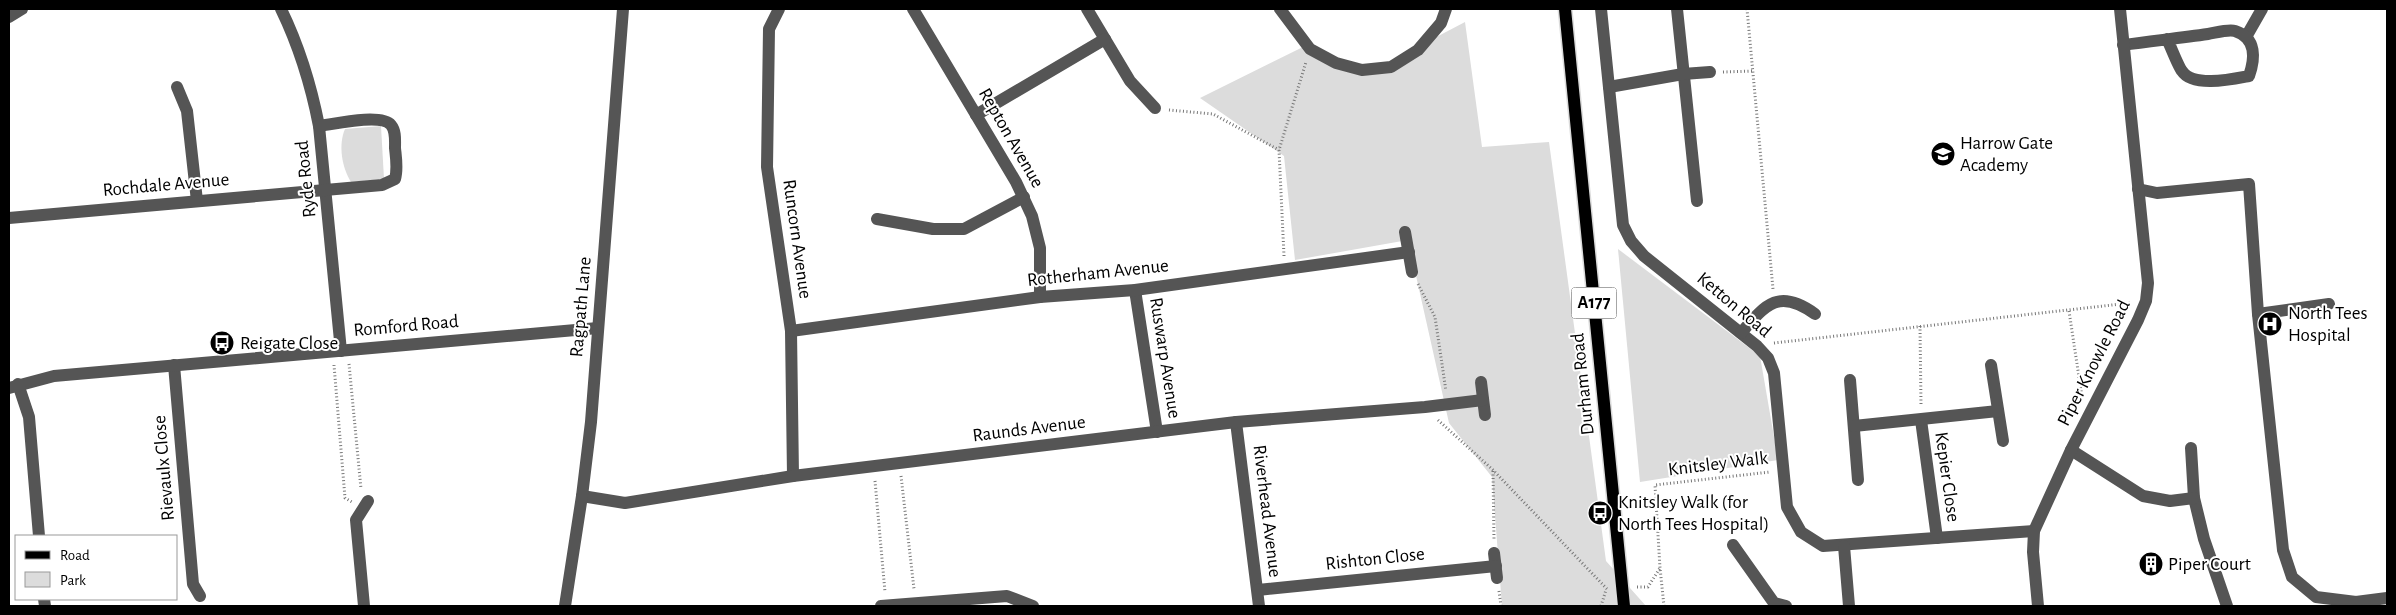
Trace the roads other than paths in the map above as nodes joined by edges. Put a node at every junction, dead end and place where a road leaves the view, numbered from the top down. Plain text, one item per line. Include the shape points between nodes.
1 (22, 9) edge
2 (281, 9) edge
3 (623, 9) edge
4 (779, 9) edge
5 (913, 9) edge
6 (1087, 9) edge
7 (1280, 9) edge
8 (1446, 9) edge
9 (1565, 9) edge
10 (1601, 9) edge
11 (1677, 9) edge
12 (2120, 9) edge
13 (2262, 9) edge
14 (9, 17) edge
15 (2246, 38) junction
16 (1105, 39) junction
17 (2167, 39) junction
18 (2123, 45) junction
19 (1710, 72) road end
20 (1683, 74) junction
21 (1609, 86) junction
22 (177, 87) dead end
23 (1155, 108) road end
24 (976, 115) junction
25 (319, 126) junction
26 (326, 189) junction
27 (2138, 189) junction
28 (1024, 197) junction
29 (197, 201) junction
30 (1697, 201) dead end
31 (9, 218) edge
32 (877, 219) dead end
33 (1404, 232) dead end
34 (1409, 252) junction
35 (1412, 272) road end
36 (1135, 290) junction
37 (1040, 297) junction
38 (2329, 304) dead end
39 (1815, 314) dead end
40 (2258, 314) junction
41 (598, 328) junction
42 (791, 331) junction
43 (1741, 333) junction
44 (341, 351) junction
45 (174, 365) junction
46 (1991, 365) dead end
47 (1850, 380) dead end
48 (1481, 382) dead end
49 (14, 386) edge
50 (1483, 400) junction
51 (1998, 411) junction
52 (1485, 415) dead end
53 (1921, 420) junction
54 (1236, 422) junction
55 (1854, 426) junction
56 (1157, 432) junction
57 (2003, 441) dead end
58 (2191, 448) dead end
59 (2070, 450) junction
60 (793, 476) junction
61 (1858, 480) dead end
62 (582, 496) junction
63 (2194, 498) junction
64 (365, 506) road end
65 (2034, 531) junction
66 (39, 535) edge
67 (1936, 538) junction
68 (1733, 544) dead end
69 (1844, 546) junction
70 (1494, 553) road end
71 (1258, 590) junction
72 (200, 596) dead end
73 (2387, 598) edge
74 (1625, 600) edge
75 (364, 606) edge
76 (565, 606) edge
77 (881, 606) edge
78 (886, 606) edge
79 (1033, 606) edge
80 (1259, 606) edge
81 (1786, 606) edge
82 (1849, 606) edge
83 (2038, 606) edge
84 (2227, 606) edge

1 - 14 street
2 - 25 street, Ryde Road via 303,61
3 - 41 street, Ragpath Lane
4 - 42 street, Runcorn Avenue via 769,29 767,166
5 - 24 street, Repton Avenue
6 - 16 street
7 - 8 street via 1310,49 1336,63 1362,70 1391,68 1418,50 1442,23
9 - 74 main road, Durham Road / A177
10 - 21 street, Ketton Road
11 - 20 street
12 - 18 street, Piper Knowle Road
13 - 15 street
15 - 17 street via 2234,31
15 - 17 street via 2252,47 2254,61 2249,76 2225,81 2190,78 2182,72
16 - 23 street via 1130,81
16 - 24 street
17 - 18 street
18 - 27 street, Piper Knowle Road
19 - 20 street
20 - 21 street
20 - 30 street
21 - 43 street, Ketton Road via 1623,225 1631,241 1644,256
22 - 29 street via 187,111
24 - 28 street, Repton Avenue
25 - 26 street, Ryde Road
25 - 26 street, Rochdale Avenue via 373,119 391,124 395,133 395,179 390,183
26 - 29 street, Rochdale Avenue
26 - 44 street, Ryde Road
27 - 40 street via 2156,193 2249,184
27 - 59 street, Piper Knowle Road via 2148,283 2146,301
28 - 32 street via 964,229 933,228
28 - 37 street, Repton Avenue via 1040,248
29 - 31 street, Rochdale Avenue
33 - 34 street
34 - 35 street
34 - 36 street, Rotherham Avenue
36 - 37 street, Rotherham Avenue
36 - 56 street, Ruswarp Avenue
37 - 42 street, Rotherham Avenue
38 - 40 street
39 - 43 street via 1801,304 1783,299 1761,309
40 - 73 street via 2278,517 2283,550 2292,577 2316,597 2356,602
41 - 44 street, Romford Road
41 - 62 street, Ragpath Lane
42 - 60 street, Runcorn Avenue
43 - 69 street, Ketton Road via 1768,358 1774,373 1787,507 1801,532 1823,546
44 - 45 street, Romford Road
45 - 49 street, Romford Road via 54,376
45 - 72 street, Rievaulx Close via 193,584
46 - 51 street
47 - 55 street
48 - 50 street
49 - 66 street via 29,416
50 - 52 street
50 - 54 street, Raunds Avenue via 1425,408
51 - 53 street
51 - 57 street
53 - 55 street
53 - 67 street, Kepier Close
54 - 56 street, Raunds Avenue
54 - 71 street, Riverhead Avenue
55 - 61 street
56 - 60 street, Raunds Avenue
58 - 63 street
59 - 63 street via 2143,496 2170,502
59 - 65 street, Piper Knowle Road
60 - 62 street, Raunds Avenue via 624,503
62 - 76 street, Ragpath Lane
63 - 84 street
64 - 75 street via 356,520
65 - 67 street, Ketton Road
65 - 83 street, Piper Knowle Road
67 - 69 street, Ketton Road
68 - 81 street via 1774,603
69 - 82 street
70 - 71 street, Rishton Close via 1497,572
71 - 80 street, Riverhead Avenue
77 - 78 street
78 - 79 street via 1007,596

